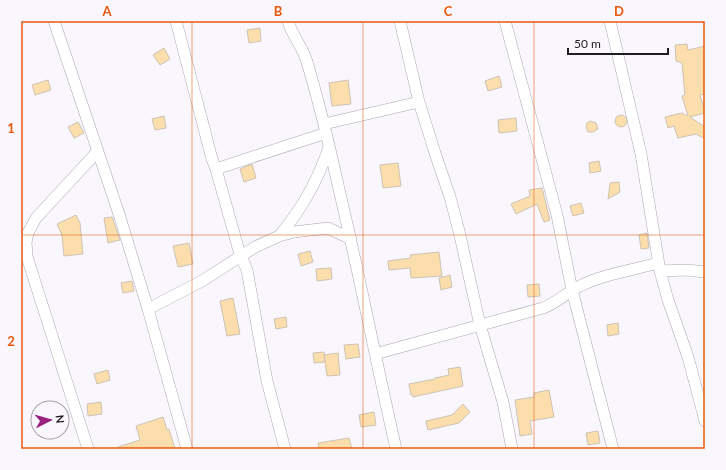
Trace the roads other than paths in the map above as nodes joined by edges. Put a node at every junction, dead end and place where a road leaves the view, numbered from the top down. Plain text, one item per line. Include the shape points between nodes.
1 (54, 21) edge
2 (176, 21) edge
3 (288, 21) edge
4 (400, 21) edge
5 (505, 21) edge
6 (610, 21) edge
7 (419, 102) junction
8 (325, 128) junction
9 (330, 147) junction
10 (98, 151) junction
11 (216, 168) junction
12 (279, 236) junction
13 (351, 239) junction
14 (24, 249) edge
15 (241, 256) junction
16 (659, 267) junction
17 (705, 272) edge
18 (572, 290) junction
19 (148, 309) junction
20 (480, 325) junction
21 (375, 354) junction
22 (705, 421) edge
23 (88, 449) edge
24 (187, 449) edge
25 (285, 449) edge
26 (396, 449) edge
27 (512, 449) edge
28 (613, 449) edge

1 - 10 street
2 - 11 street
3 - 8 street via 292,35 307,62
4 - 7 street
5 - 18 street via 557,215
6 - 16 street via 641,154
7 - 8 street
7 - 20 street via 450,197
8 - 9 street
8 - 11 street
9 - 12 street via 311,192 291,223
9 - 13 street
10 - 14 street via 36,218 28,233
10 - 19 street
11 - 15 street
12 - 13 street via 328,228
12 - 15 street
13 - 21 street
14 - 23 street
15 - 19 street via 202,281
15 - 25 street via 247,270 267,381
16 - 17 street
16 - 18 street via 594,280
16 - 22 street via 688,357
18 - 20 street via 543,308
18 - 28 street
19 - 24 street
20 - 21 street
20 - 27 street via 503,402
21 - 26 street

